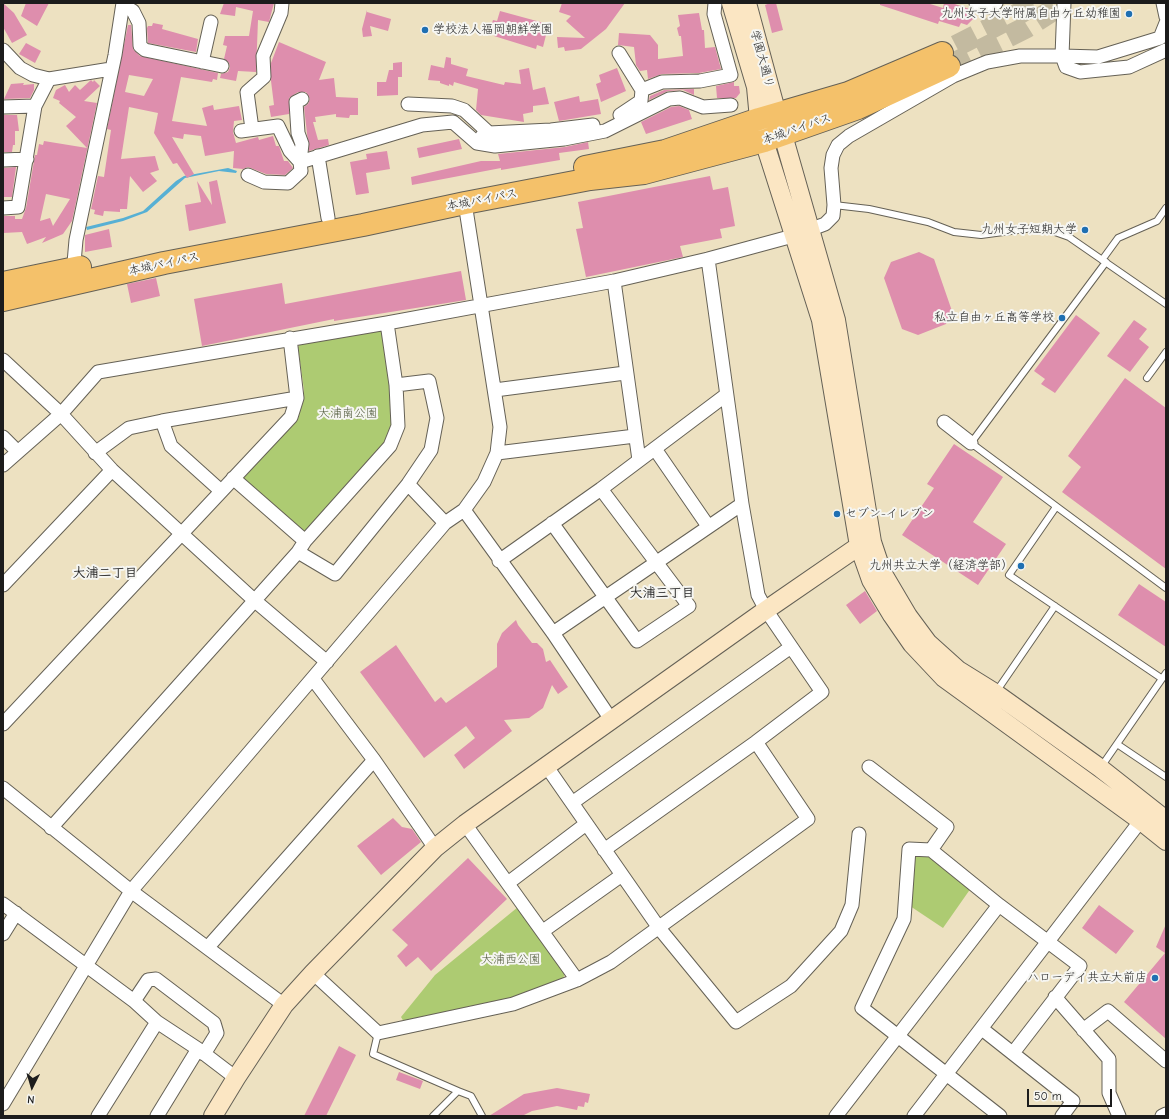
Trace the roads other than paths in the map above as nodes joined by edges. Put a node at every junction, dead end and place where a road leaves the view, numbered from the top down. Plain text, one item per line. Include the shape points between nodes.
1 (282, 3) edge
2 (715, 3) edge
3 (731, 3) edge
4 (747, 3) edge
5 (976, 3) edge
6 (996, 3) edge
7 (1064, 3) edge
8 (1163, 3) edge
9 (123, 4) edge
10 (1166, 17) edge
11 (211, 22) dead end
12 (1166, 23) edge
13 (1166, 50) edge
14 (618, 53) dead end
15 (4, 54) edge
16 (1062, 56) junction
17 (946, 60) tunnel mouth
18 (202, 62) junction
19 (222, 66) dead end
20 (111, 69) junction
21 (49, 79) junction
22 (642, 90) junction
23 (302, 99) dead end
24 (408, 104) dead end
25 (731, 105) dead end
26 (35, 106) junction
27 (3, 107) edge
28 (771, 127) junction
29 (489, 133) junction
30 (472, 139) junction
31 (318, 156) junction
32 (27, 159) junction
33 (3, 160) edge
34 (300, 162) junction
35 (248, 175) dead end
36 (465, 203) junction
37 (834, 205) junction
38 (3, 208) edge
39 (1166, 208) edge
40 (328, 218) junction
41 (810, 229) junction
42 (793, 236) junction
43 (708, 259) junction
44 (1104, 261) junction
45 (73, 276) junction
46 (614, 281) junction
47 (3, 283) edge
48 (3, 300) edge
49 (1166, 304) edge
50 (482, 306) junction
51 (387, 323) junction
52 (290, 338) junction
53 (1166, 352) edge
54 (3, 360) edge
55 (625, 373) junction
56 (1147, 378) dead end
57 (396, 385) junction
58 (495, 390) junction
59 (726, 395) junction
60 (297, 398) junction
61 (61, 414) junction
62 (162, 421) junction
63 (944, 422) dead end
64 (635, 436) junction
65 (3, 437) edge
66 (972, 443) junction
67 (655, 449) junction
68 (18, 452) junction
69 (95, 452) junction
70 (497, 453) junction
71 (639, 460) junction
72 (3, 465) edge
73 (112, 470) junction
74 (233, 478) junction
75 (408, 484) junction
76 (601, 489) junction
77 (221, 490) junction
78 (742, 504) junction
79 (1056, 507) junction
80 (464, 510) junction
81 (552, 522) junction
82 (445, 523) junction
83 (708, 526) junction
84 (181, 533) junction
85 (865, 544) junction
86 (302, 547) junction
87 (499, 561) junction
88 (657, 563) junction
89 (3, 585) edge
90 (1166, 588) edge
91 (606, 598) junction
92 (254, 600) junction
93 (1055, 606) junction
94 (766, 610) junction
95 (553, 633) junction
96 (791, 647) junction
97 (327, 662) junction
98 (1164, 676) edge
99 (313, 679) junction
100 (995, 693) junction
101 (612, 721) junction
102 (3, 724) edge
103 (756, 742) junction
104 (1117, 744) junction
105 (374, 760) junction
106 (547, 767) junction
107 (868, 767) dead end
108 (1100, 768) junction
109 (1166, 777) edge
110 (3, 788) edge
111 (572, 803) junction
112 (1146, 814) junction
113 (1166, 820) edge
114 (465, 824) junction
115 (586, 824) junction
116 (51, 828) junction
117 (859, 834) dead end
118 (1166, 841) edge
119 (435, 848) junction
120 (604, 850) junction
121 (930, 850) junction
122 (622, 875) junction
123 (508, 883) junction
124 (131, 891) junction
125 (3, 904) edge
126 (999, 905) junction
127 (16, 913) junction
128 (658, 928) junction
129 (543, 931) junction
130 (3, 934) edge
131 (1048, 942) junction
132 (208, 947) junction
133 (86, 965) junction
134 (313, 973) junction
135 (577, 980) junction
136 (1055, 997) junction
137 (134, 1001) junction
138 (284, 1005) junction
139 (157, 1022) junction
140 (982, 1029) junction
141 (1083, 1030) junction
142 (378, 1033) junction
143 (896, 1036) junction
144 (201, 1052) junction
145 (1014, 1053) junction
146 (1166, 1061) edge
147 (947, 1074) junction
148 (236, 1078) junction
149 (458, 1091) junction
150 (3, 1104) edge
151 (1166, 1114) edge
152 (98, 1116) edge
153 (157, 1116) edge
154 (213, 1116) edge
155 (433, 1116) edge
156 (482, 1116) edge
157 (836, 1116) edge
158 (914, 1116) edge
159 (1000, 1116) edge
160 (1062, 1116) edge
161 (1119, 1116) edge
162 (1162, 1116) edge

1 - 34 street via 281,13 264,56 264,77 246,92 246,130 278,126 290,151
2 - 22 street via 714,14 732,75 700,81 662,82
3 - 28 street
4 - 28 street, 学園大通り
5 - 6 street via 990,7
7 - 16 street
8 - 10 street
9 - 18 street via 133,11 139,23 140,46 146,50
9 - 20 street
11 - 18 street
12 - 16 street via 1160,38 1098,57
13 - 16 street via 1129,67 1080,72 1066,67
14 - 22 street
15 - 21 street via 20,68
16 - 37 street via 1020,56 987,62 953,76 849,136 838,145 833,155 831,168
17 - 28 highway, 本城バイパス via 858,108
18 - 19 street
20 - 21 street
20 - 45 street via 76,240
21 - 26 street
22 - 29 street via 641,101 629,111 599,125
23 - 34 street via 296,102 298,133 302,144
24 - 29 street via 452,106 464,110
25 - 30 street via 703,107 680,98 669,99 605,132 495,146 477,143
26 - 27 street
26 - 32 street
28 - 36 highway, 本城バイパス via 644,173 590,179
28 - 40 highway, 本城バイパス via 665,151
28 - 41 street
28 - 42 street
29 - 30 street
30 - 31 street via 453,122 422,125
31 - 34 street
31 - 40 street
32 - 33 street
32 - 38 street via 18,207
34 - 35 street via 301,171 288,183 264,182
36 - 45 highway, 本城バイパス via 164,263
36 - 50 street
37 - 41 street via 833,216 825,224
37 - 44 lane via 928,222 954,232 981,235 1033,228 1069,237
39 - 44 lane via 1157,221 1118,238
40 - 45 highway, 本城バイパス
41 - 42 street
41 - 85 street via 836,320
42 - 43 street
42 - 85 street via 821,320
43 - 46 street
43 - 59 street
44 - 49 lane
44 - 66 lane
45 - 47 highway, 本城バイパス
45 - 48 highway, 本城バイパス
46 - 50 street
46 - 55 street
50 - 51 street
50 - 58 street
51 - 52 street
51 - 57 street
52 - 60 street
52 - 61 street via 98,372
53 - 56 lane
54 - 61 street
55 - 58 street
55 - 64 street
57 - 75 street via 429,381 436,418 431,450
57 - 86 street via 398,426 390,446
58 - 70 street via 500,427
59 - 67 street
59 - 78 street
60 - 62 street
60 - 74 street via 291,417
61 - 68 street
61 - 69 street
62 - 69 street via 129,428
62 - 77 street via 171,446
63 - 66 street
64 - 70 street
64 - 71 street
65 - 68 street
66 - 79 lane
67 - 71 street
67 - 83 street
68 - 72 street
69 - 73 street
70 - 80 street via 484,482
71 - 76 street
73 - 84 street
73 - 89 street
74 - 77 street
74 - 86 street
75 - 82 street
75 - 86 street via 335,574
76 - 81 street
76 - 88 street
77 - 84 street
78 - 83 street
78 - 94 street via 758,594
79 - 90 lane
79 - 93 lane via 1008,575
80 - 82 street
80 - 87 street
81 - 87 street
81 - 91 street
82 - 97 street
83 - 88 street
84 - 92 street
84 - 102 street
85 - 94 street
85 - 100 street via 908,616 928,643 958,670
85 - 112 street via 871,580 912,644 944,678
86 - 92 street
87 - 95 street
88 - 91 street
88 - 91 street via 689,606 637,641
91 - 95 street
92 - 97 street
92 - 116 street
93 - 98 lane
93 - 100 lane
94 - 96 street
94 - 101 street
95 - 101 street
96 - 103 street via 822,692
96 - 111 street
97 - 99 street
98 - 104 lane
99 - 105 street
99 - 124 street
100 - 108 street
101 - 106 street
103 - 120 street
103 - 128 street via 808,819
104 - 108 lane
104 - 109 lane
105 - 119 street
105 - 132 street
106 - 111 street
106 - 114 street
107 - 121 street via 947,827
108 - 112 street
110 - 116 street
111 - 115 street
112 - 113 street
112 - 118 street
112 - 131 street
114 - 119 street
114 - 123 street
115 - 120 street
115 - 123 street
116 - 124 street
117 - 128 street via 852,905 841,932 791,986 736,1022
119 - 134 street
120 - 122 street
121 - 126 street
121 - 143 street via 909,849 904,918 862,1008
122 - 128 street
122 - 129 street
123 - 129 street
124 - 132 street
124 - 133 street
125 - 127 street
126 - 131 street
126 - 143 street
127 - 130 street
127 - 133 street
128 - 135 street via 611,962
129 - 135 street
131 - 136 street via 1080,966
131 - 140 street
132 - 138 street
133 - 137 street
133 - 150 street
134 - 138 street
134 - 142 street
135 - 142 street via 513,1004
136 - 141 street
136 - 145 street
137 - 139 street
137 - 144 street via 148,980 156,979 214,1023 217,1033
138 - 148 street
139 - 144 street
139 - 152 street
140 - 145 street
140 - 147 street
141 - 146 street via 1108,1011
141 - 161 street via 1109,1059 1109,1093
142 - 149 lane via 373,1054
143 - 147 street
143 - 157 street
144 - 148 street
144 - 153 street
145 - 160 street via 1073,1101
147 - 158 street
147 - 159 street
148 - 154 street
149 - 155 lane
149 - 156 lane via 471,1096
151 - 162 street

